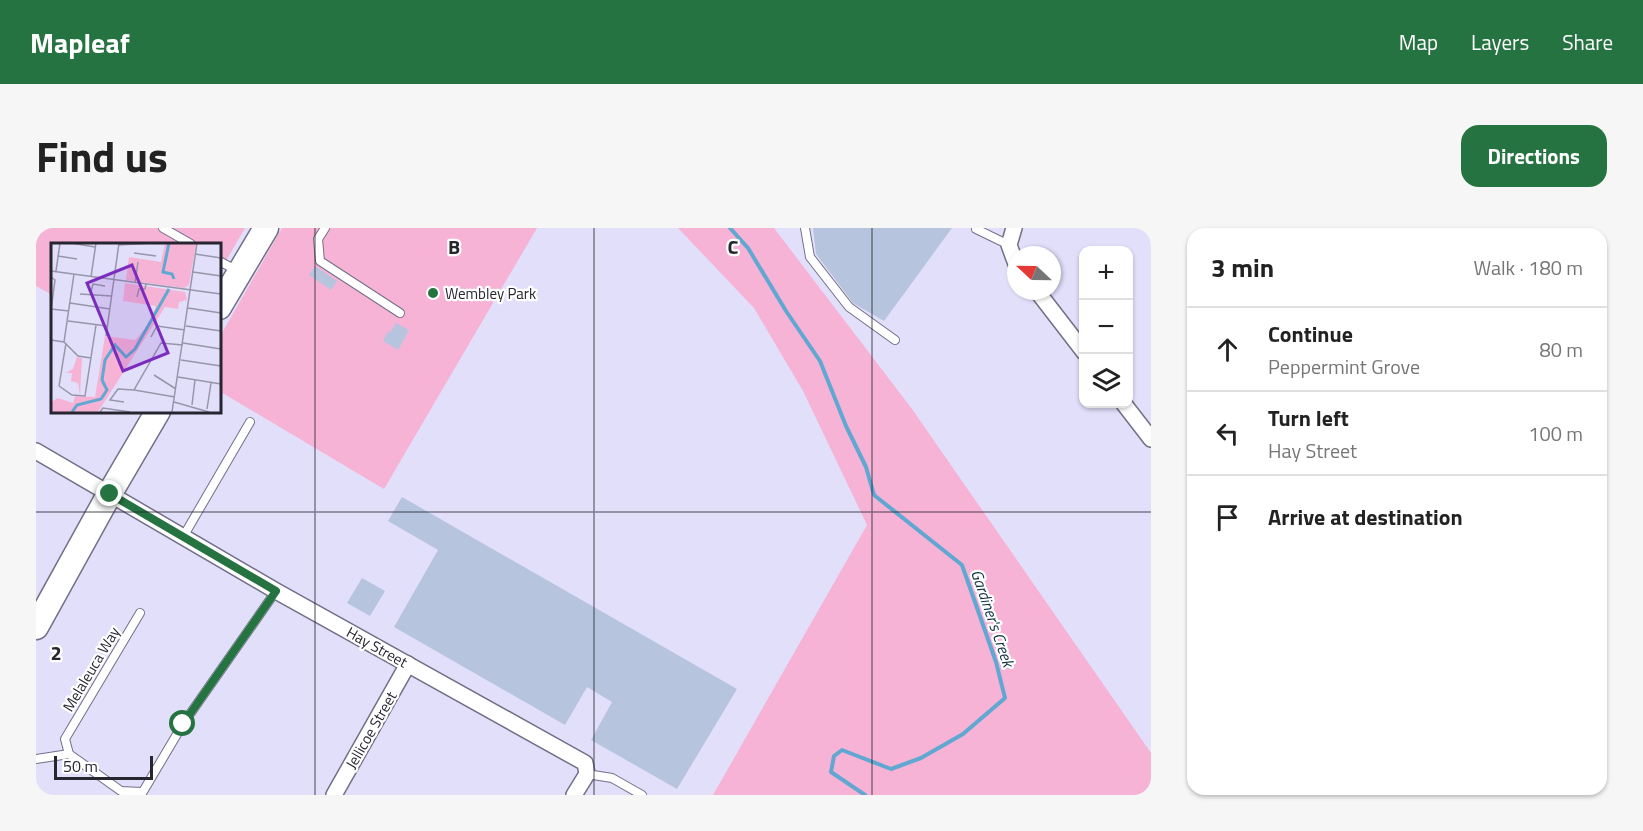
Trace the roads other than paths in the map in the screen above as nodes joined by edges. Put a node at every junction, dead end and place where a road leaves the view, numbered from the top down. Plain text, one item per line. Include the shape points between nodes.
1 (163, 228) edge
2 (266, 228) edge
3 (325, 228) edge
4 (805, 228) edge
5 (1014, 228) edge
6 (976, 229) edge
7 (189, 243) edge
8 (1009, 245) joint
9 (229, 267) edge
10 (1044, 300) edge
11 (220, 303) edge
12 (400, 313) dead end
13 (895, 340) dead end
14 (1079, 347) edge
15 (1127, 408) edge
16 (157, 412) edge
17 (250, 422) dead end
18 (1151, 439) edge
19 (36, 451) edge
20 (110, 494) junction
21 (183, 537) junction
22 (276, 591) junction
23 (141, 613) dead end
24 (36, 627) edge
25 (408, 664) junction
26 (69, 754) junction
27 (36, 759) edge
28 (587, 774) junction
29 (141, 793) edge
30 (334, 795) edge
31 (574, 795) edge
32 (642, 795) edge

1 - 7 lane
2 - 9 main road
3 - 12 lane via 318,240 320,261
4 - 13 lane via 810,257 849,307
5 - 8 street
6 - 8 lane
9 - 11 main road
10 - 14 street
15 - 18 street
16 - 20 main road
17 - 21 lane
19 - 20 street, Hay Street
20 - 21 street, Hay Street
20 - 24 main road
21 - 22 street, Hay Street
22 - 25 street, Hay Street
22 - 29 lane via 183,724
23 - 26 lane, Melaleuca Way via 65,740
25 - 28 street, Hay Street via 585,763
25 - 30 street, Jellicoe Street
26 - 27 lane
26 - 29 lane via 121,791
28 - 31 street
28 - 32 lane via 612,778

